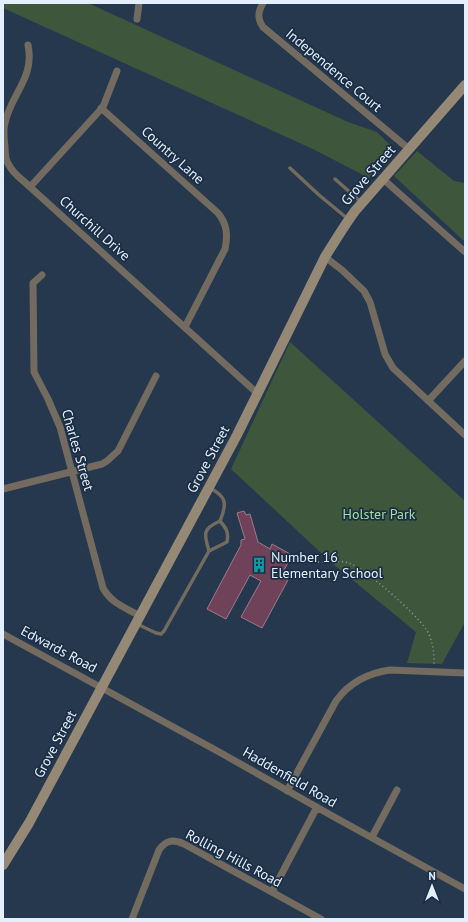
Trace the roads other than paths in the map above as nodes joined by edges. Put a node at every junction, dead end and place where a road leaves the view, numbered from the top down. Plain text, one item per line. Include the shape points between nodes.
1 (138, 3) edge
2 (263, 3) edge
3 (137, 19) dead end
4 (28, 45) dead end
5 (117, 71) dead end
6 (465, 85) edge
7 (102, 108) junction
8 (409, 149) junction
9 (290, 168) dead end
10 (335, 179) dead end
11 (383, 179) junction
12 (30, 187) junction
13 (362, 202) junction
14 (349, 219) junction
15 (465, 252) edge
16 (325, 257) junction
17 (42, 276) dead end
18 (185, 327) junction
19 (465, 361) edge
20 (156, 376) dead end
21 (258, 394) junction
22 (428, 401) junction
23 (465, 435) edge
24 (71, 471) junction
25 (209, 488) junction
26 (3, 489) edge
27 (220, 521) junction
28 (209, 551) junction
29 (138, 620) junction
30 (3, 634) edge
31 (465, 673) edge
32 (102, 688) junction
33 (397, 790) dead end
34 (288, 791) junction
35 (317, 807) junction
36 (372, 837) junction
37 (3, 866) edge
38 (465, 889) edge
39 (272, 892) junction
40 (132, 919) edge
41 (321, 919) edge

1 - 3 street
2 - 8 street, Independence Court via 258,13 263,27
4 - 12 street, Churchill Drive via 30,64 6,118 4,136 9,165
5 - 7 street
6 - 8 street, Grove Street
7 - 12 street
7 - 18 street, Country Lane via 218,213 225,224 225,249
8 - 11 street, Grove Street
9 - 14 lane via 318,195
10 - 13 lane
11 - 13 street, Grove Street
11 - 15 street
12 - 18 street, Churchill Drive
13 - 14 street, Grove Street
14 - 16 street, Grove Street
16 - 21 street, Grove Street
16 - 22 street via 364,291 370,302 389,362 400,376
17 - 24 street, Charles Street via 33,284 34,372 57,421
18 - 21 street, Churchill Drive
19 - 22 street
20 - 24 street via 115,455 102,464
21 - 25 street, Grove Street
22 - 23 street
24 - 26 street
24 - 29 street, Charles Street via 106,595
25 - 27 lane via 220,493 224,501
25 - 29 street, Grove Street
27 - 28 lane via 210,525 206,530 205,538
27 - 28 lane via 226,527 227,542
28 - 29 lane via 161,634
29 - 32 street, Grove Street
30 - 32 street, Edwards Road
31 - 34 street via 401,670 380,672 350,686 336,701
32 - 34 street, Haddenfield Road
32 - 37 street, Grove Street
33 - 36 street
34 - 35 street, Haddenfield Road
35 - 36 street, Haddenfield Road
35 - 39 street
36 - 38 street, Haddenfield Road
39 - 40 street, Rolling Hills Road via 172,840 162,845 159,850
39 - 41 street, Rolling Hills Road

